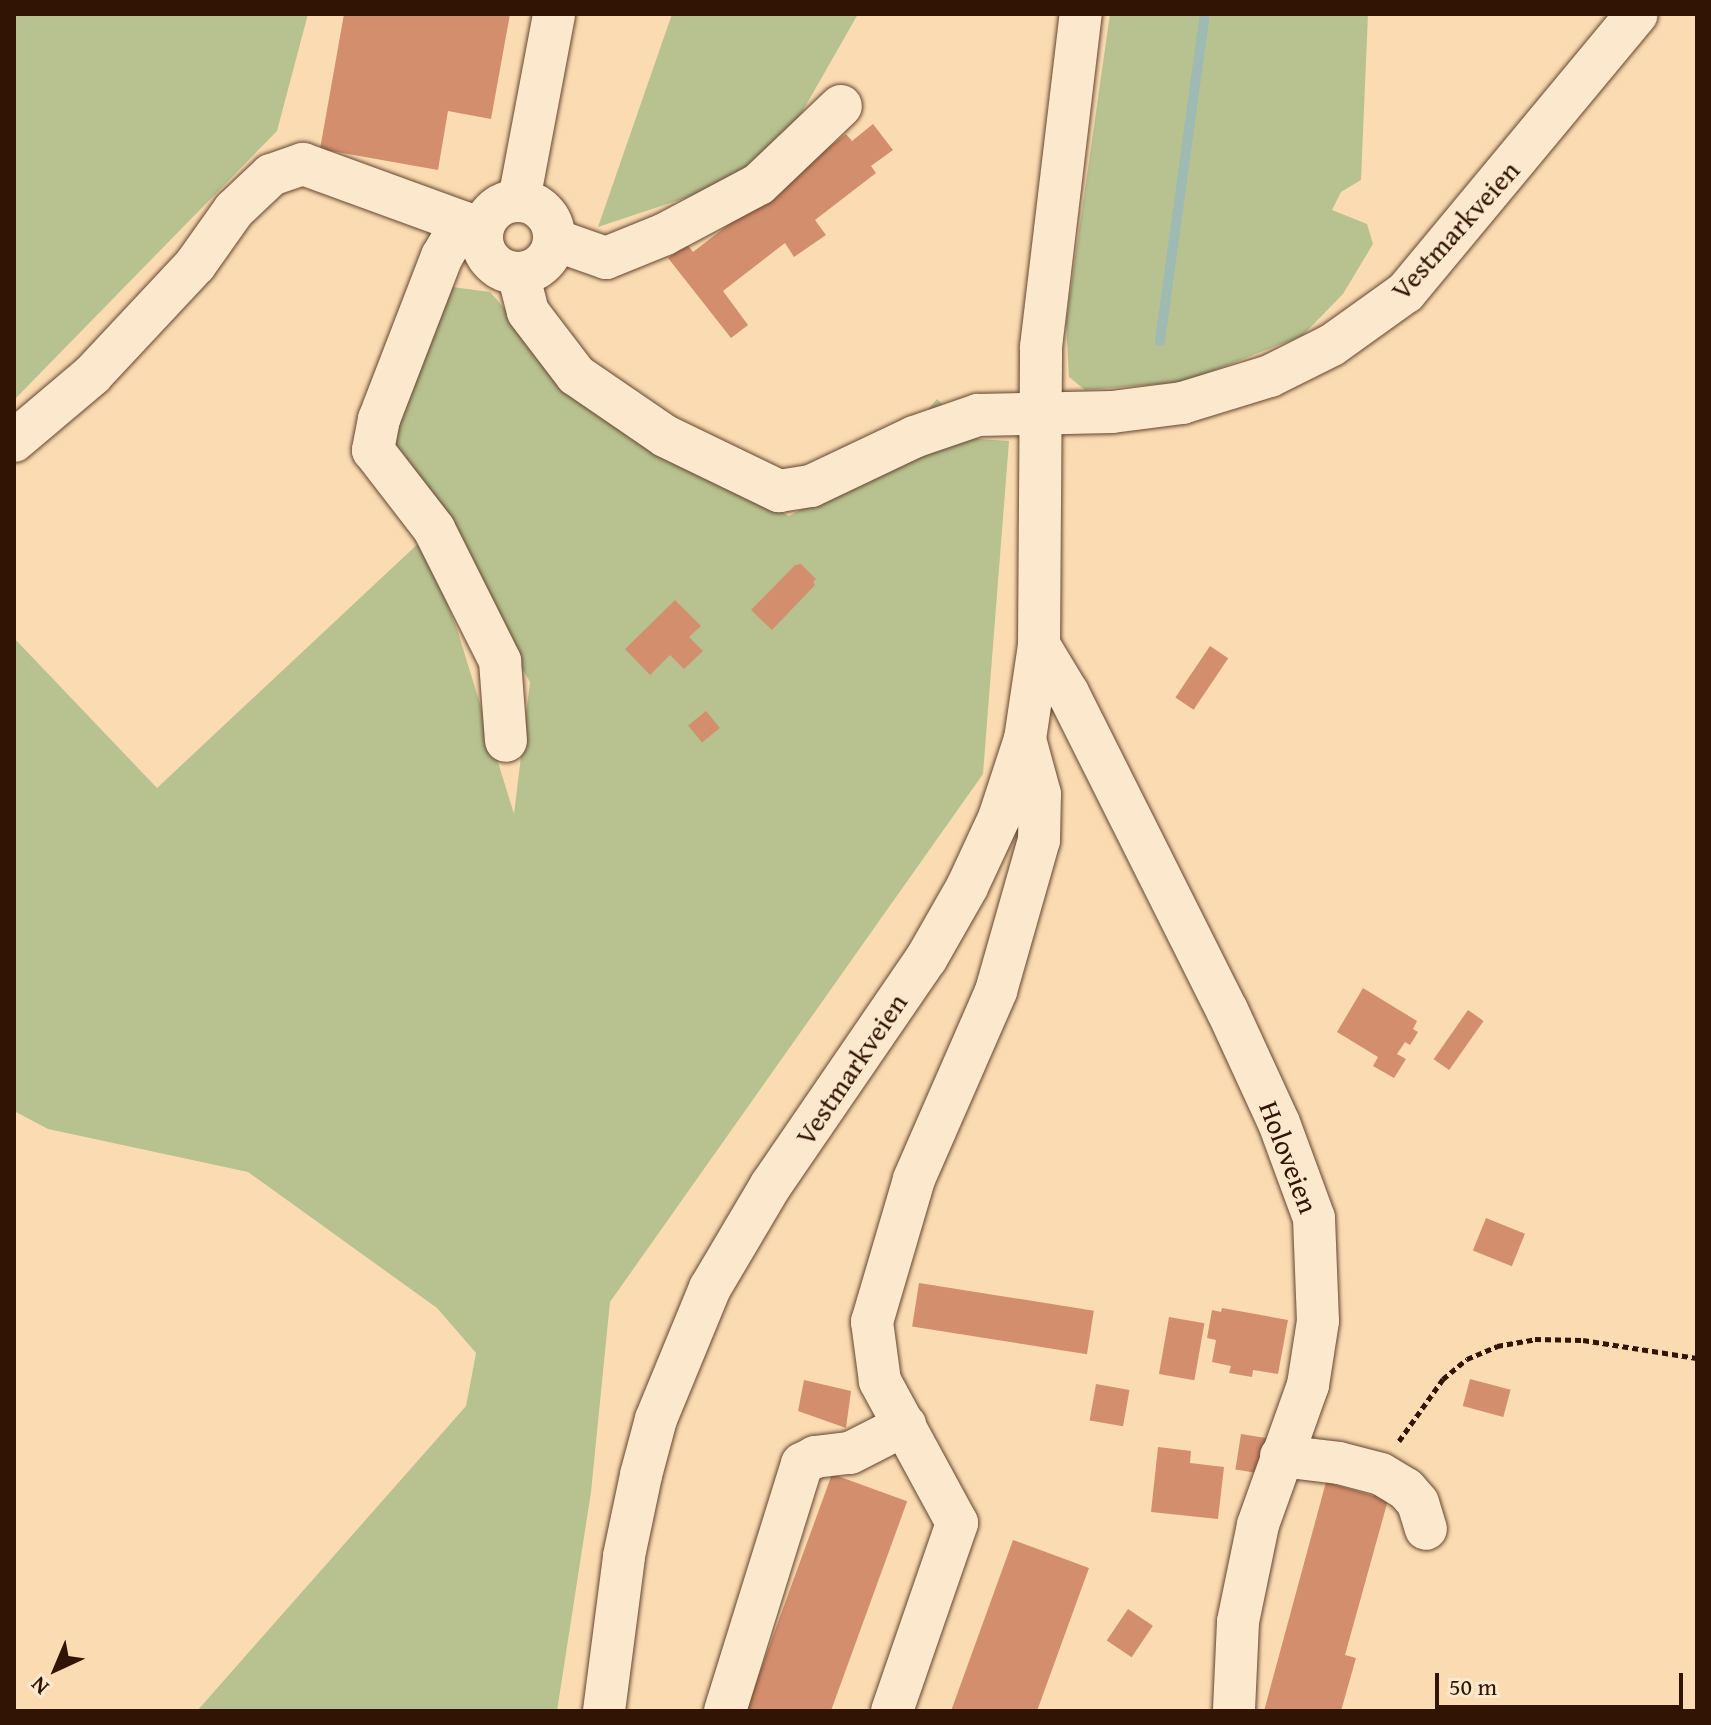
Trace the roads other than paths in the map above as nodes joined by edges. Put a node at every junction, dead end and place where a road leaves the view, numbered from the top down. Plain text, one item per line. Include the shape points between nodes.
1 (554, 14) edge
2 (1081, 14) edge
3 (1637, 14) edge
4 (841, 106) dead end
5 (519, 200) junction
6 (472, 226) junction
7 (555, 240) junction
8 (518, 273) junction
9 (1038, 416) junction
10 (14, 441) edge
11 (1039, 645) junction
12 (1025, 739) junction
13 (506, 741) dead end
14 (905, 1425) junction
15 (1281, 1456) junction
16 (1426, 1529) dead end
17 (604, 1711) edge
18 (725, 1711) edge
19 (892, 1711) edge
20 (1234, 1711) edge

1 - 5 street
2 - 9 street, Vestmarkveien via 1041,347
3 - 9 street, Vestmarkveien via 1406,292 1332,345 1270,376 1182,403
4 - 7 street via 759,184 665,234 606,258
5 - 6 street via 502,203
5 - 7 street via 545,213
6 - 8 street via 497,267
6 - 10 street via 303,164 271,175 234,210 195,265 92,375
6 - 13 street via 442,256 379,419 373,450 434,529 500,661
7 - 8 street via 549,257 535,269
8 - 9 street via 528,312 576,375 665,436 779,491 811,486 914,437 978,415
9 - 11 street, Vestmarkveien
11 - 12 street, Vestmarkveien
11 - 15 street, Holoveien via 1227,1010 1279,1123 1314,1218 1318,1321 1308,1385
12 - 14 street via 1040,794 1039,840 996,991 914,1179 872,1322 880,1381
12 - 17 street, Vestmarkveien via 999,818 926,959 771,1185 710,1288 656,1419 641,1475 624,1556
14 - 18 street via 850,1453 802,1464
14 - 19 street via 957,1523
15 - 16 street via 1381,1474 1418,1503
15 - 20 street, Holoveien via 1258,1525 1238,1622

